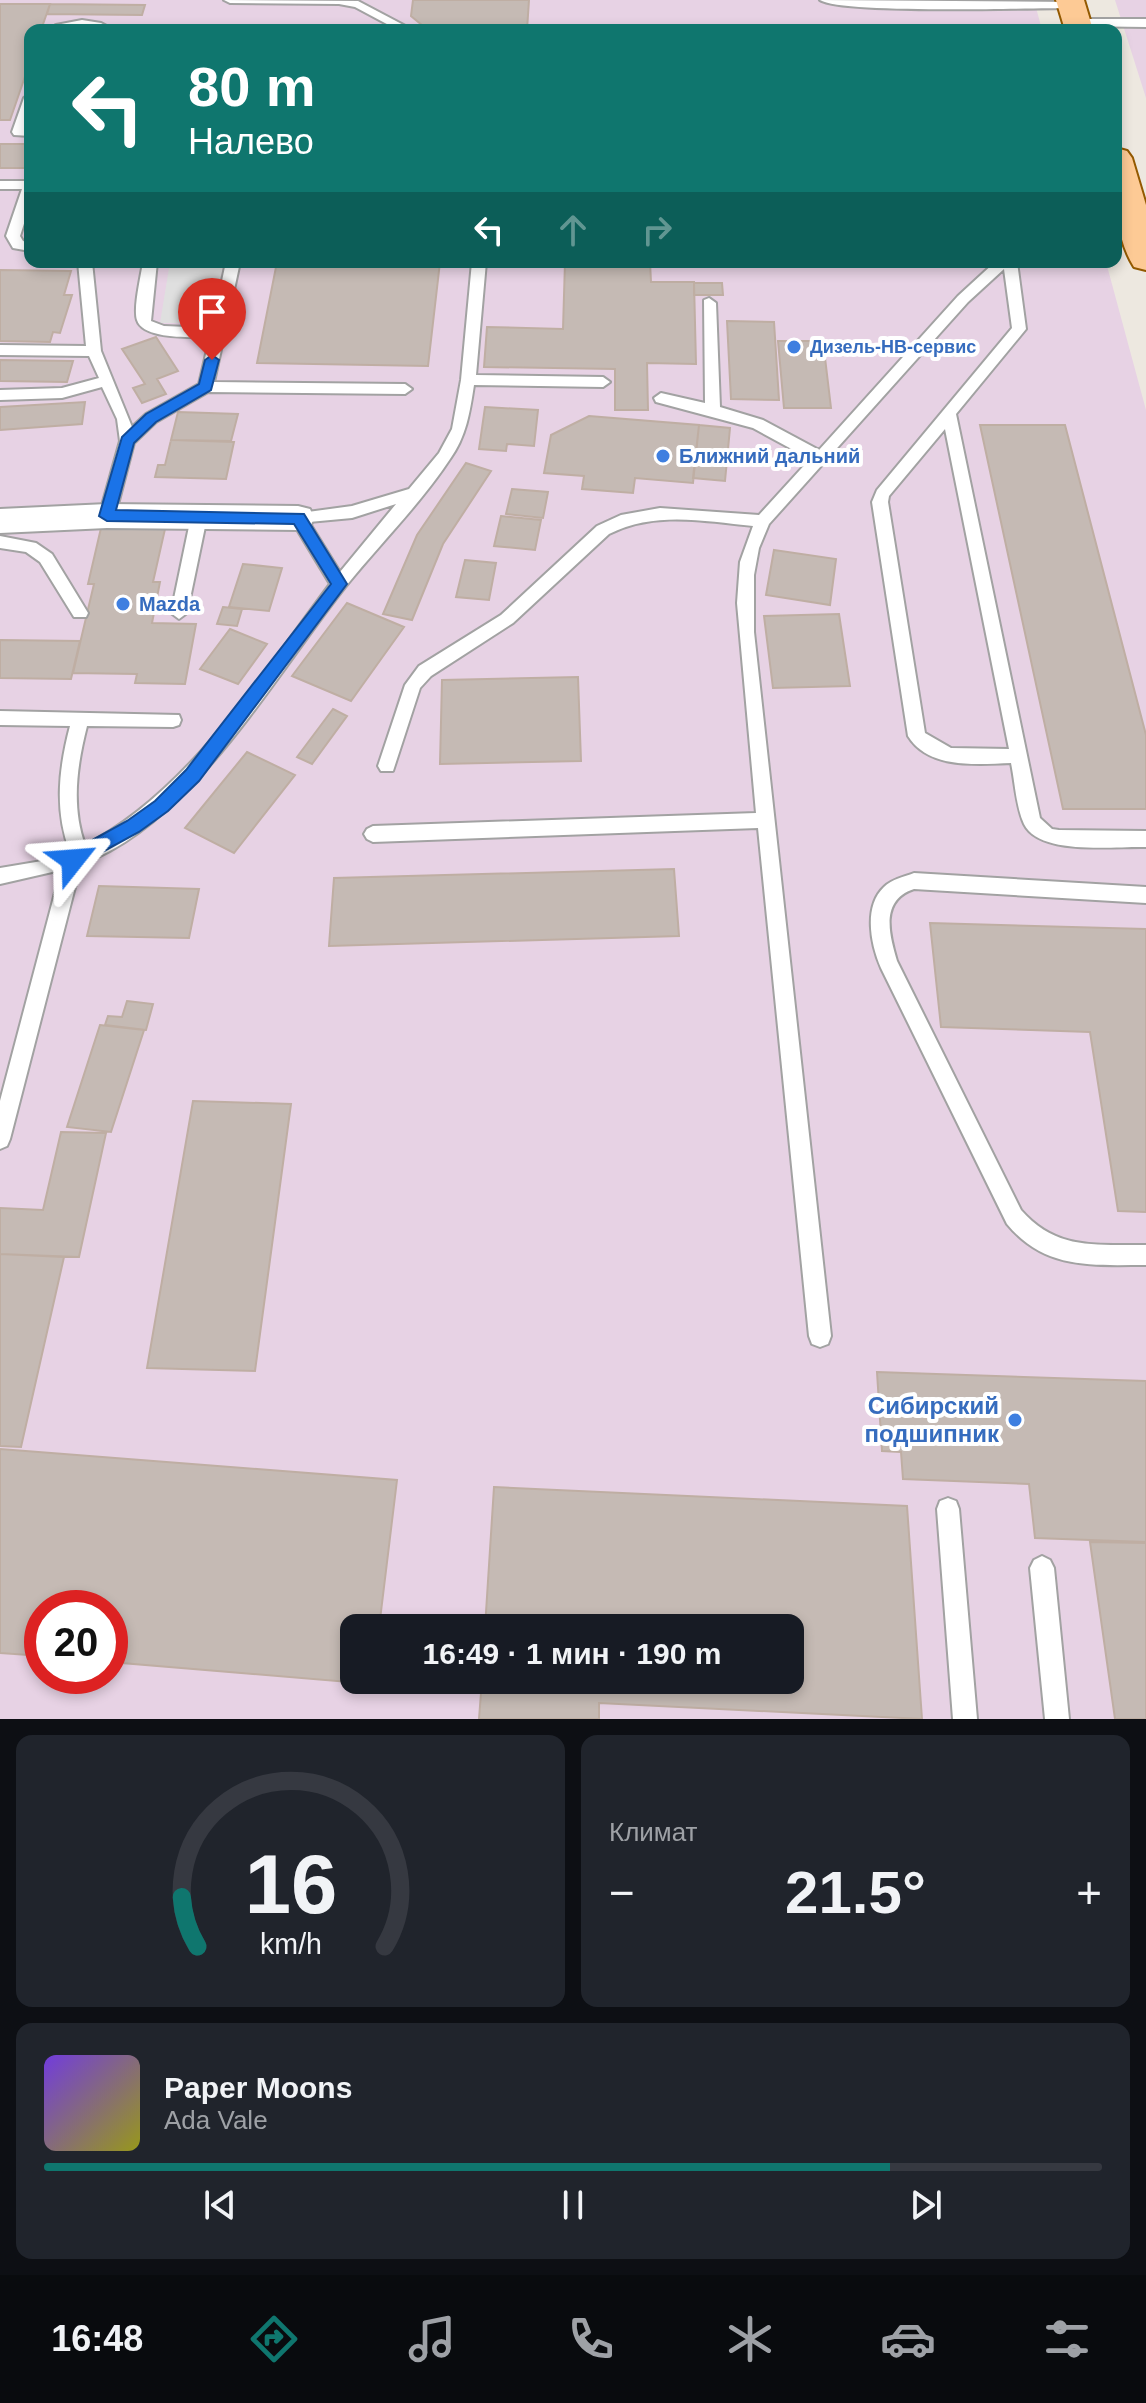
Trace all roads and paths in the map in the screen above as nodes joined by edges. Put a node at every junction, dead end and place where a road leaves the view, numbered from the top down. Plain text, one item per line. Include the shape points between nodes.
1 (230, 0) edge
2 (826, 0) edge
3 (863, 2) edge
4 (974, 2) edge
5 (1074, 14) edge
6 (1146, 23) edge
7 (396, 24) edge
8 (0, 132) edge
9 (24, 132) edge
10 (1122, 178) edge
11 (0, 185) edge
12 (24, 185) edge
13 (24, 203) edge
14 (1131, 208) edge
15 (24, 246) edge
16 (1146, 259) edge
17 (86, 268) edge
18 (149, 268) edge
19 (232, 268) edge
20 (478, 268) edge
21 (997, 268) edge
22 (1011, 268) edge
23 (709, 303) dead end
24 (218, 333) junction
25 (0, 350) edge
26 (94, 351) junction
27 (468, 380) junction
28 (105, 381) junction
29 (603, 382) dead end
30 (206, 387) junction
31 (405, 389) dead end
32 (0, 395) edge
33 (661, 398) dead end
34 (713, 410) junction
35 (949, 414) junction
36 (127, 441) junction
37 (820, 457) junction
38 (414, 493) junction
39 (107, 516) junction
40 (199, 517) junction
41 (298, 518) junction
42 (0, 521) edge
43 (763, 521) junction
44 (0, 542) edge
45 (339, 584) junction
46 (80, 613) dead end
47 (179, 613) dead end
48 (0, 718) edge
49 (80, 719) junction
50 (173, 720) dead end
51 (1018, 756) junction
52 (387, 766) dead end
53 (765, 820) junction
54 (373, 834) dead end
55 (1146, 839) edge
56 (77, 858) junction
57 (0, 876) edge
58 (1146, 895) edge
59 (5, 1102) edge
60 (0, 1139) edge
61 (1146, 1255) edge
62 (820, 1336) dead end
63 (948, 1509) dead end
64 (1042, 1568) dead end
65 (965, 1719) edge
66 (1057, 1719) edge

1 - 7 lane via 339,1 358,4
2 - 3 lane
3 - 4 lane
4 - 5 lane
5 - 6 lane
8 - 9 lane
10 - 14 main road
11 - 12 lane
13 - 15 lane via 13,236
14 - 16 main road
17 - 26 lane
18 - 24 lane via 146,324 162,331
19 - 24 lane
20 - 27 lane
21 - 37 lane
22 - 35 lane via 1019,329
23 - 34 lane
24 - 30 lane
25 - 26 lane
26 - 28 lane
27 - 29 lane
27 - 38 lane via 452,445
28 - 32 lane via 62,393
28 - 36 lane via 124,419
30 - 31 lane
30 - 36 lane via 151,418
33 - 34 lane
34 - 37 lane via 758,424
35 - 51 lane
35 - 51 lane via 880,498 917,736 943,756
36 - 39 lane
37 - 43 lane
38 - 41 lane via 352,512
38 - 45 lane
39 - 40 street
39 - 42 street
40 - 41 street
40 - 47 lane
41 - 45 lane
43 - 52 lane via 651,514 611,525 507,619 425,671 413,685
43 - 53 lane via 746,558 743,584
44 - 46 lane via 30,547 46,558
45 - 56 lane via 192,775 161,806
48 - 49 lane
49 - 50 lane
49 - 56 lane via 67,781
51 - 55 lane via 1032,822 1039,831 1059,838
53 - 54 lane
53 - 62 lane
56 - 57 lane via 50,869
56 - 59 lane
58 - 61 lane via 914,881 897,885 884,898 880,917 888,962 1026,1235 1056,1250
59 - 60 lane
63 - 65 lane
64 - 66 lane

